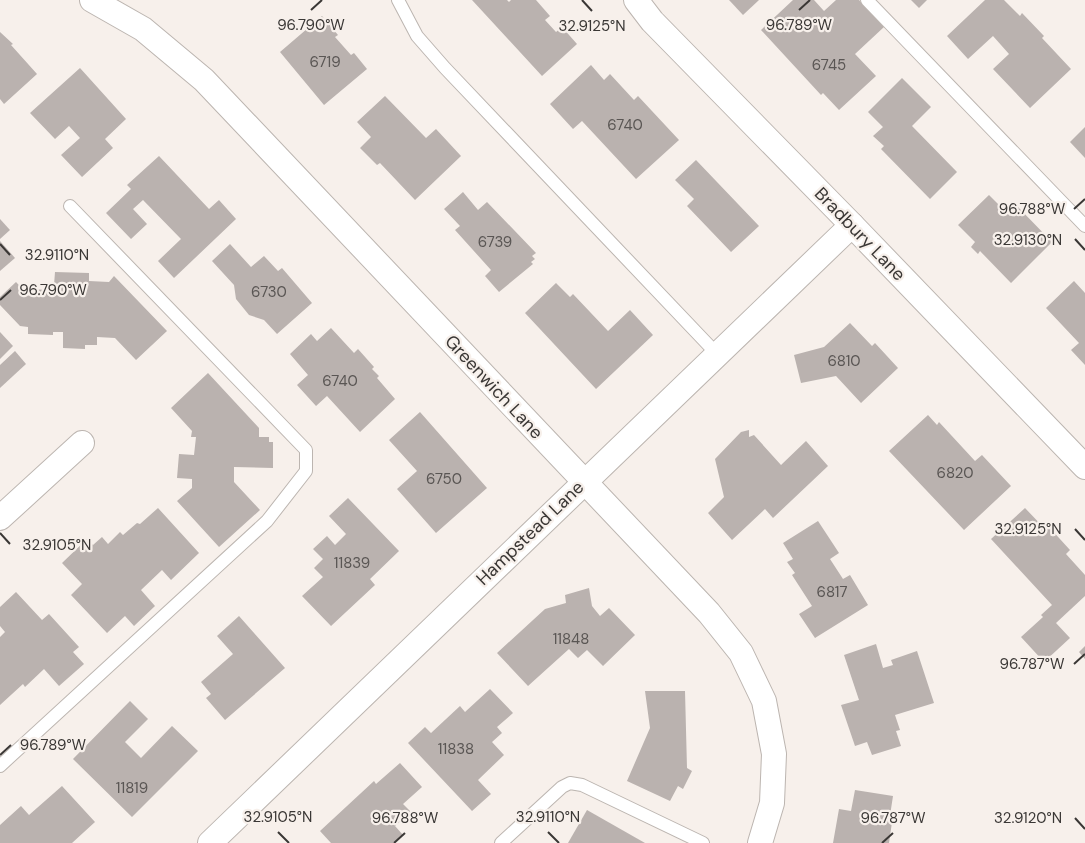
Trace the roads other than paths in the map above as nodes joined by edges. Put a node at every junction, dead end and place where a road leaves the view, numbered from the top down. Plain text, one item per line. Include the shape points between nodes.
1 (92, 0) edge
2 (398, 0) edge
3 (636, 0) edge
4 (867, 0) edge
5 (70, 206) dead end
6 (852, 225) junction
7 (1085, 226) edge
8 (717, 354) junction
9 (82, 443) dead end
10 (1085, 467) edge
11 (584, 482) junction
12 (0, 518) edge
13 (0, 766) edge
14 (210, 843) edge
15 (501, 843) edge
16 (703, 843) edge
17 (760, 843) edge

1 - 11 street, Greenwich Lane via 143,29 204,80
2 - 8 lane via 417,36 445,68
3 - 6 street, Bradbury Lane via 652,21
4 - 7 lane
5 - 13 lane via 306,450 306,471 267,521
6 - 8 street, Hampstead Lane
6 - 10 street, Bradbury Lane
8 - 11 street, Hampstead Lane
9 - 12 street
11 - 14 street, Hampstead Lane
11 - 17 street, Greenwich Lane via 709,613 741,653 764,701 774,754 772,803
15 - 16 lane via 570,783 582,785

